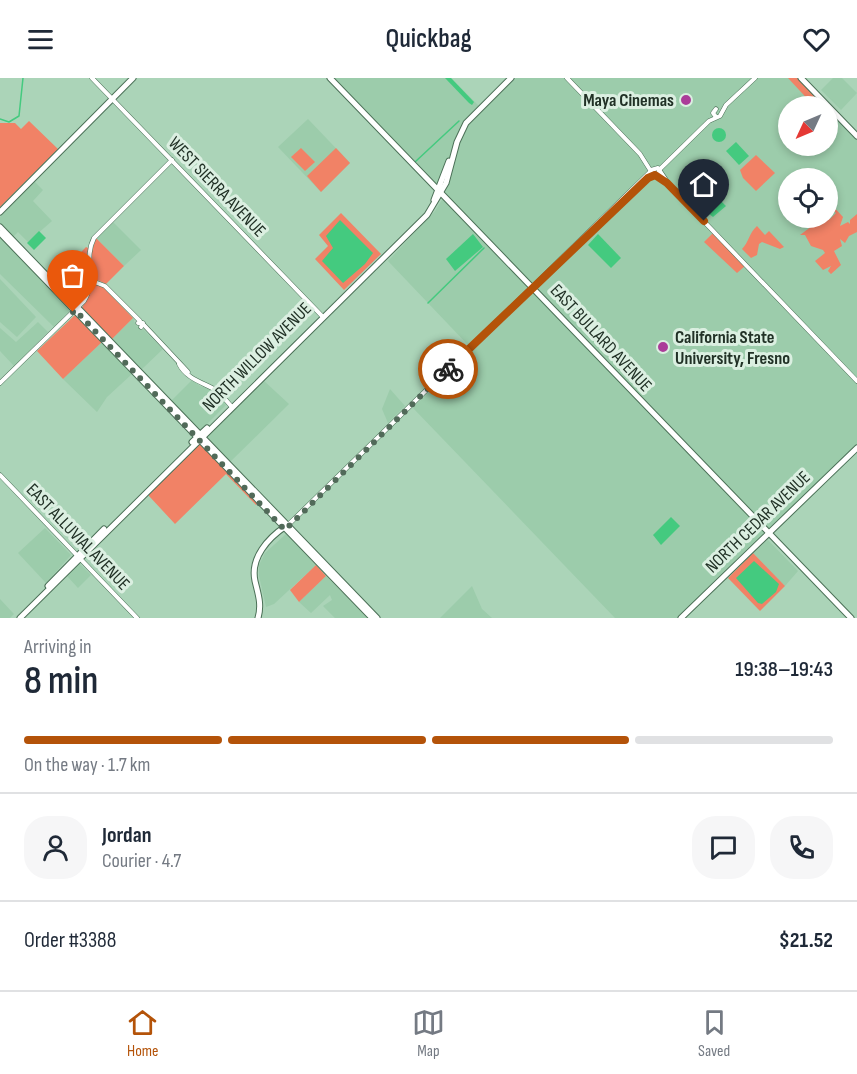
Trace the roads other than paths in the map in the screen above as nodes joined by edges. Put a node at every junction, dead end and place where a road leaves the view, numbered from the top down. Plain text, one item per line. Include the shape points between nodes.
1 (92, 78) edge
2 (133, 78) edge
3 (330, 78) edge
4 (506, 78) edge
5 (511, 78) edge
6 (567, 78) edge
7 (755, 78) edge
8 (801, 78) edge
9 (806, 78) edge
10 (112, 99) junction
11 (726, 105) junction
12 (715, 111) junction
13 (719, 115) junction
14 (709, 121) junction
15 (857, 131) edge
16 (857, 136) edge
17 (172, 160) junction
18 (655, 171) junction
19 (440, 193) junction
20 (0, 212) edge
21 (0, 227) edge
22 (0, 233) edge
23 (401, 237) junction
24 (391, 250) junction
25 (26, 259) junction
26 (51, 280) junction
27 (92, 281) junction
28 (531, 288) junction
29 (76, 309) junction
30 (322, 316) junction
31 (272, 365) junction
32 (136, 374) junction
33 (857, 381) edge
34 (0, 383) edge
35 (255, 383) junction
36 (161, 394) junction
37 (231, 406) junction
38 (200, 437) junction
39 (857, 449) edge
40 (848, 457) junction
41 (170, 466) junction
42 (835, 472) junction
43 (0, 475) edge
44 (131, 503) junction
45 (117, 522) junction
46 (285, 528) junction
47 (768, 535) junction
48 (78, 557) junction
49 (258, 557) junction
50 (45, 589) junction
51 (31, 607) junction
52 (15, 618) edge
53 (20, 618) edge
54 (137, 618) edge
55 (259, 618) edge
56 (372, 618) edge
57 (377, 618) edge
58 (683, 618) edge
59 (849, 618) edge

1 - 10 street, WEST SIERRA AVENUE
2 - 10 main road
3 - 19 main road, EAST BULLARD AVENUE
4 - 19 main road via 475,106 462,125
5 - 19 main road via 464,126
6 - 18 street
7 - 11 street
8 - 16 main road
9 - 15 main road
10 - 17 street, WEST SIERRA AVENUE
10 - 20 main road
11 - 12 street
11 - 13 street
12 - 13 street
12 - 14 street
13 - 14 street
14 - 18 street
17 - 27 street via 94,238 89,257
17 - 30 street, WEST SIERRA AVENUE
18 - 28 street
18 - 33 street
19 - 23 main road, NORTH WILLOW AVENUE
19 - 24 main road, NORTH WILLOW AVENUE via 427,215
19 - 28 main road, EAST BULLARD AVENUE
21 - 26 main road
22 - 25 main road
23 - 24 main road
23 - 30 main road, NORTH WILLOW AVENUE
24 - 31 main road, NORTH WILLOW AVENUE
25 - 26 main road
25 - 29 main road
26 - 29 main road
27 - 29 street
27 - 37 street via 105,286 190,375 215,390
28 - 46 street
28 - 47 main road, EAST BULLARD AVENUE
29 - 32 main road
29 - 34 street
29 - 36 main road
30 - 31 main road, NORTH WILLOW AVENUE
31 - 35 main road, NORTH WILLOW AVENUE
32 - 36 main road
32 - 38 main road
35 - 37 main road, NORTH WILLOW AVENUE
35 - 37 main road, NORTH WILLOW AVENUE
36 - 38 main road
37 - 38 main road, NORTH WILLOW AVENUE
38 - 41 main road, NORTH WILLOW AVENUE
38 - 41 main road, NORTH WILLOW AVENUE
38 - 46 main road
39 - 40 main road, NORTH CEDAR AVENUE
39 - 42 main road, NORTH CEDAR AVENUE
40 - 42 main road
40 - 47 main road, NORTH CEDAR AVENUE
41 - 44 main road, NORTH WILLOW AVENUE
41 - 45 main road, NORTH WILLOW AVENUE
42 - 47 main road, NORTH CEDAR AVENUE
43 - 48 street, EAST ALLUVIAL AVENUE
44 - 45 main road
44 - 48 main road, NORTH WILLOW AVENUE
45 - 48 main road, NORTH WILLOW AVENUE
46 - 49 main road
46 - 49 main road
46 - 56 main road
46 - 57 main road
47 - 58 main road, NORTH CEDAR AVENUE
47 - 59 main road, EAST BULLARD AVENUE
48 - 50 main road, NORTH WILLOW AVENUE
48 - 51 main road, NORTH WILLOW AVENUE
48 - 54 street, EAST ALLUVIAL AVENUE
49 - 55 main road via 254,572
49 - 55 main road via 257,580 263,602
50 - 51 main road
50 - 52 main road, NORTH WILLOW AVENUE
51 - 53 main road, NORTH WILLOW AVENUE

